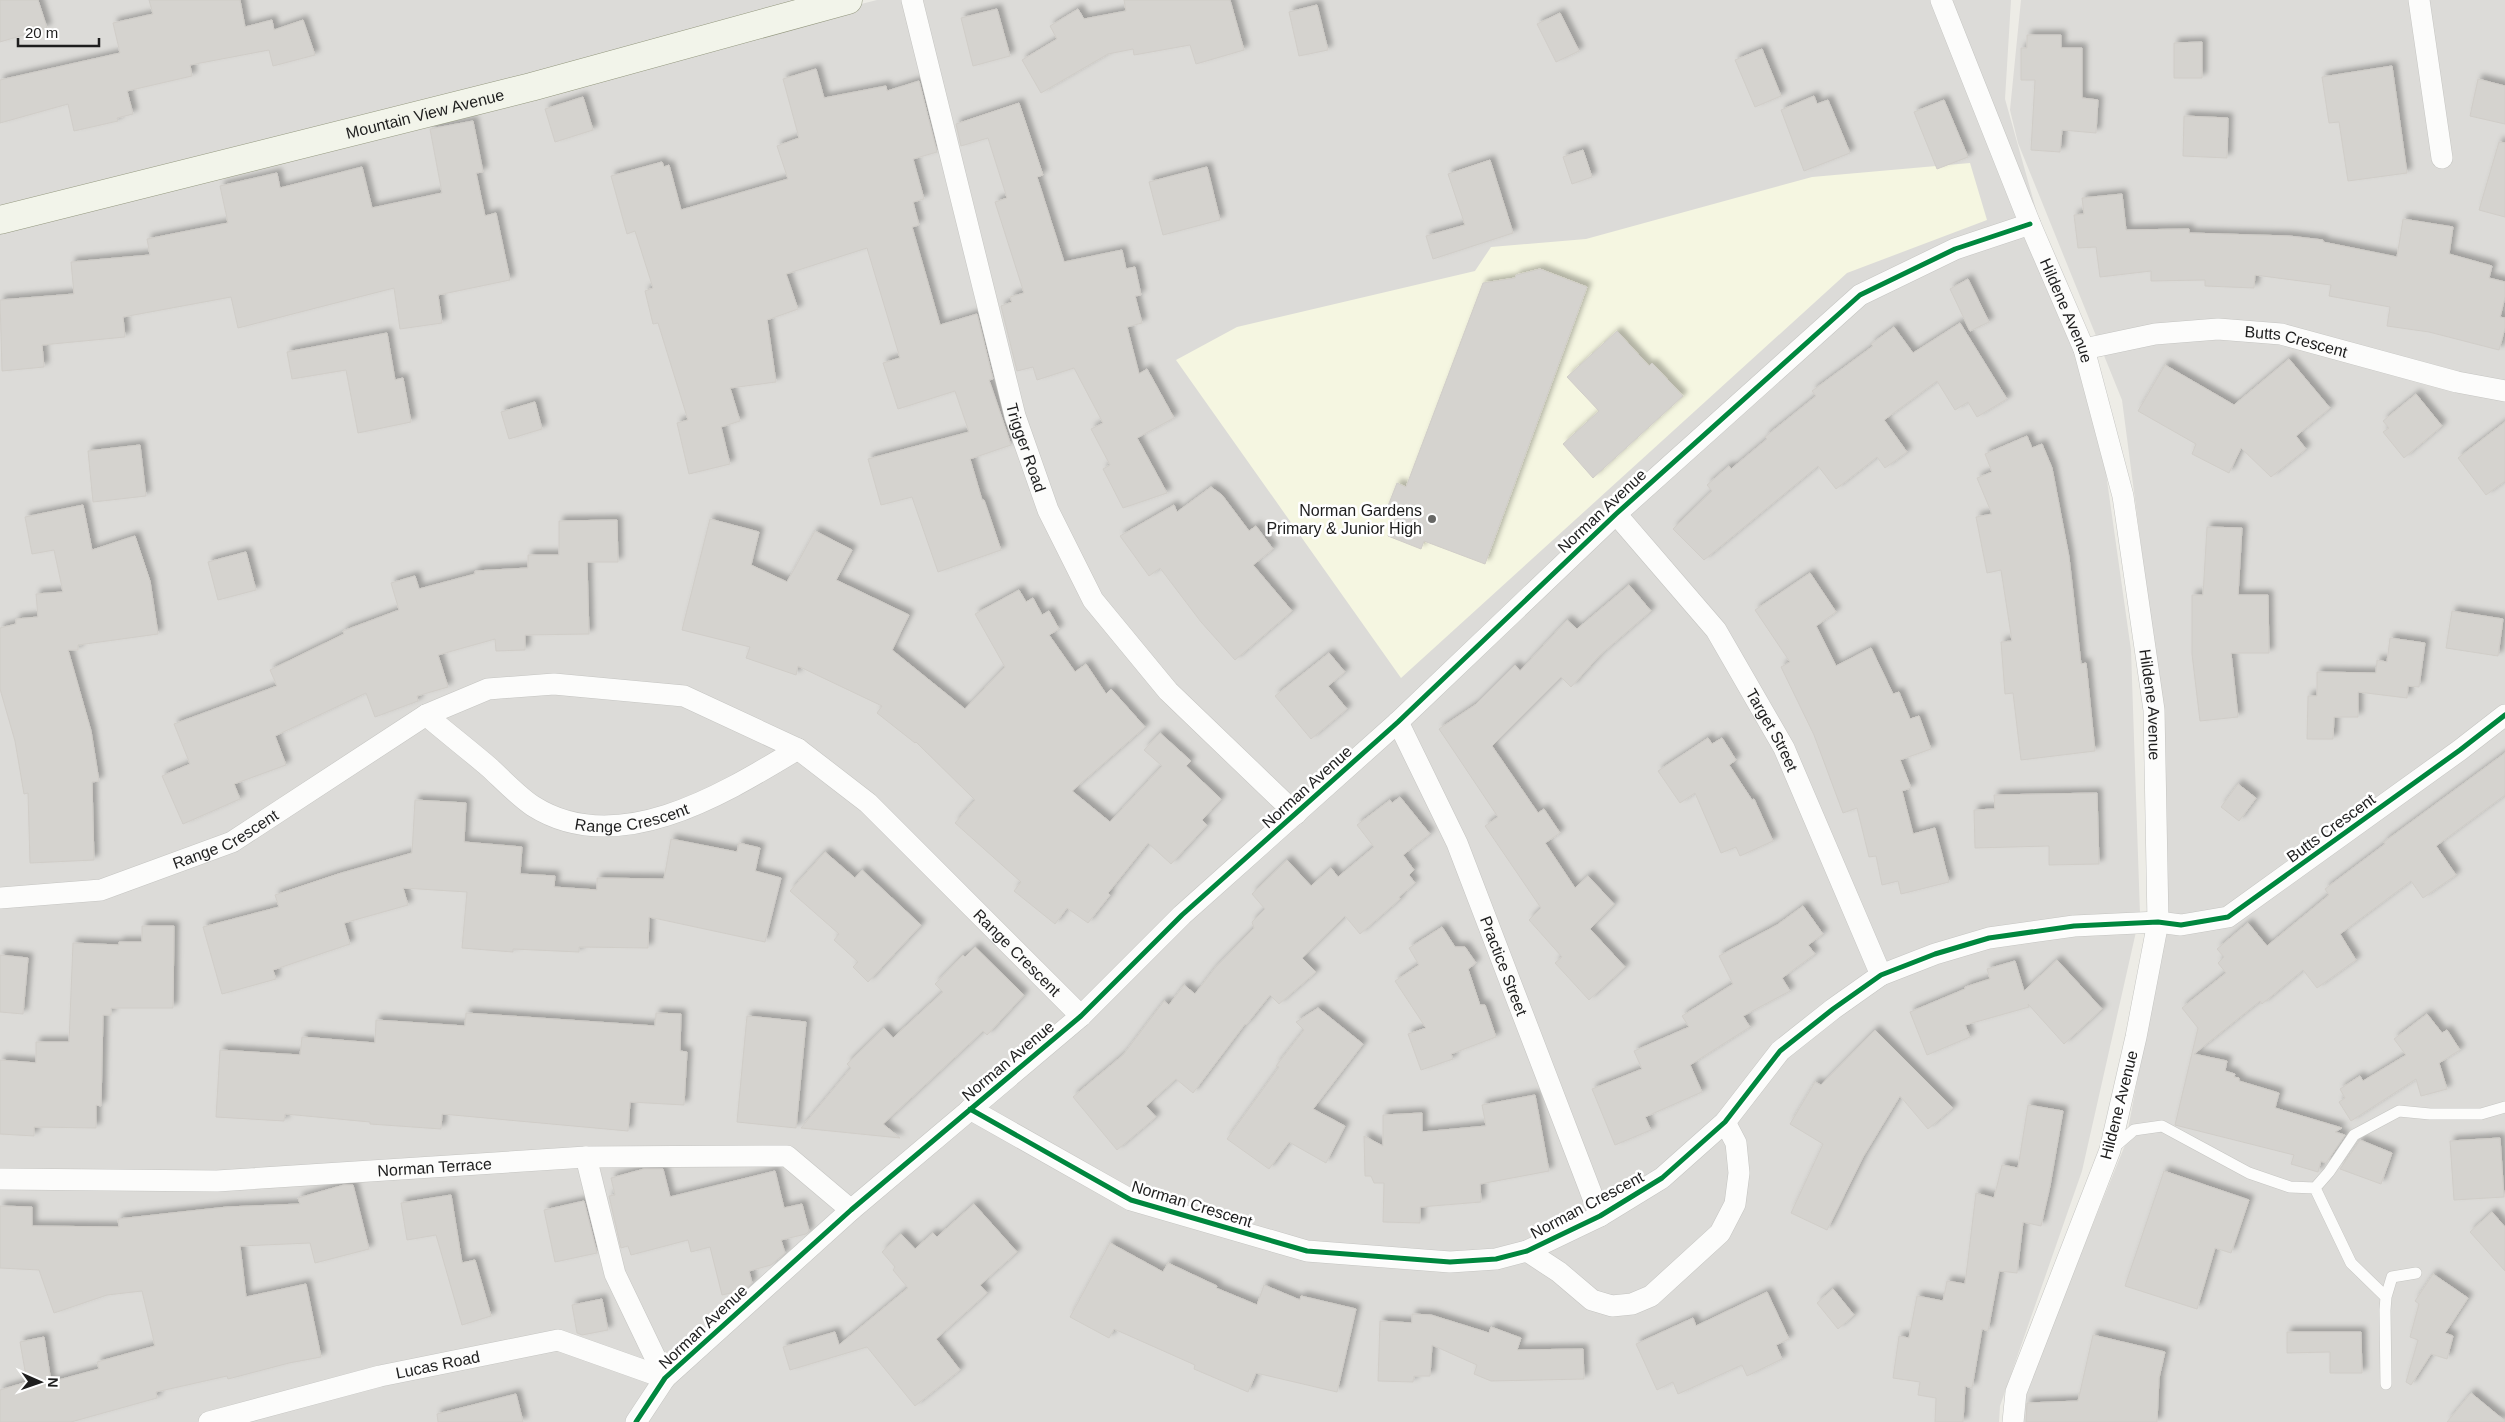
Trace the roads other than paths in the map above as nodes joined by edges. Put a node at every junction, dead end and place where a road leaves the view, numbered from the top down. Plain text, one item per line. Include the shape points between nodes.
1 (848, 0) edge
2 (912, 0) edge
3 (1941, 0) edge
4 (2419, 0) edge
5 (2442, 158) dead end
6 (0, 220) edge
7 (2030, 224) junction
8 (2084, 349) junction
9 (2505, 391) edge
10 (1616, 514) junction
11 (426, 715) junction
12 (2505, 715) edge
13 (1398, 722) junction
14 (798, 749) junction
15 (1296, 814) junction
16 (0, 898) edge
17 (2158, 922) junction
18 (1882, 975) junction
19 (1081, 1016) junction
20 (2505, 1107) edge
21 (970, 1109) junction
22 (1724, 1122) junction
23 (2110, 1150) junction
24 (586, 1157) junction
25 (0, 1179) edge
26 (2315, 1188) junction
27 (851, 1210) junction
28 (1600, 1216) junction
29 (1527, 1251) junction
30 (2416, 1273) dead end
31 (2386, 1297) junction
32 (665, 1378) junction
33 (2386, 1384) dead end
34 (209, 1422) edge
35 (636, 1422) edge
36 (2013, 1422) edge

1 - 6 main road, Mountain View Avenue via 531,87
2 - 15 street, Trigger Road via 1015,416 1048,510 1093,600 1168,691
3 - 7 street, Hildene Avenue
4 - 5 street
7 - 8 street, Hildene Avenue
7 - 10 street, Norman Avenue via 1955,249 1860,296
8 - 9 street, Butts Crescent via 2155,334 2218,329 2281,334 2457,382
8 - 17 street, Hildene Avenue via 2123,496 2154,710
10 - 13 street, Norman Avenue
10 - 18 street, Target Street via 1716,630 1784,748
11 - 14 street, Range Crescent via 488,688 554,684 684,696
11 - 14 street, Range Crescent via 533,806 562,820 601,826 633,824 694,806 733,789
11 - 16 street, Range Crescent via 232,842 101,890
12 - 17 street, Butts Crescent via 2228,917 2180,925
13 - 15 street, Norman Avenue
13 - 28 street, Practice Street via 1457,843
14 - 19 street, Range Crescent via 868,803
15 - 19 street, Norman Avenue via 1182,915
17 - 18 street, Norman Crescent via 2074,926 1989,938 1935,954
17 - 23 street, Hildene Avenue
18 - 22 street, Norman Crescent via 1780,1051
19 - 21 street, Norman Avenue
20 - 26 lane via 2481,1114 2400,1111 2354,1135
21 - 27 street, Norman Avenue
21 - 29 street, Norman Crescent via 1131,1200 1307,1251 1450,1262 1496,1259
22 - 28 street, Norman Crescent via 1662,1178
22 - 29 street, Norman Crescent via 1736,1143 1739,1173 1735,1204 1720,1233 1651,1296 1632,1304 1612,1306 1592,1300
23 - 26 lane via 2134,1130 2162,1126 2249,1173 2290,1187
23 - 36 street, Hildene Avenue via 2016,1392
24 - 25 street, Norman Terrace via 217,1182
24 - 27 street, Norman Terrace via 787,1156
24 - 32 street via 615,1274
26 - 31 lane via 2352,1263
27 - 32 street, Norman Avenue
28 - 29 street, Norman Crescent
30 - 31 lane via 2392,1277
31 - 33 lane
32 - 34 street, Lucas Road via 558,1340 380,1376
32 - 35 street, Norman Avenue

